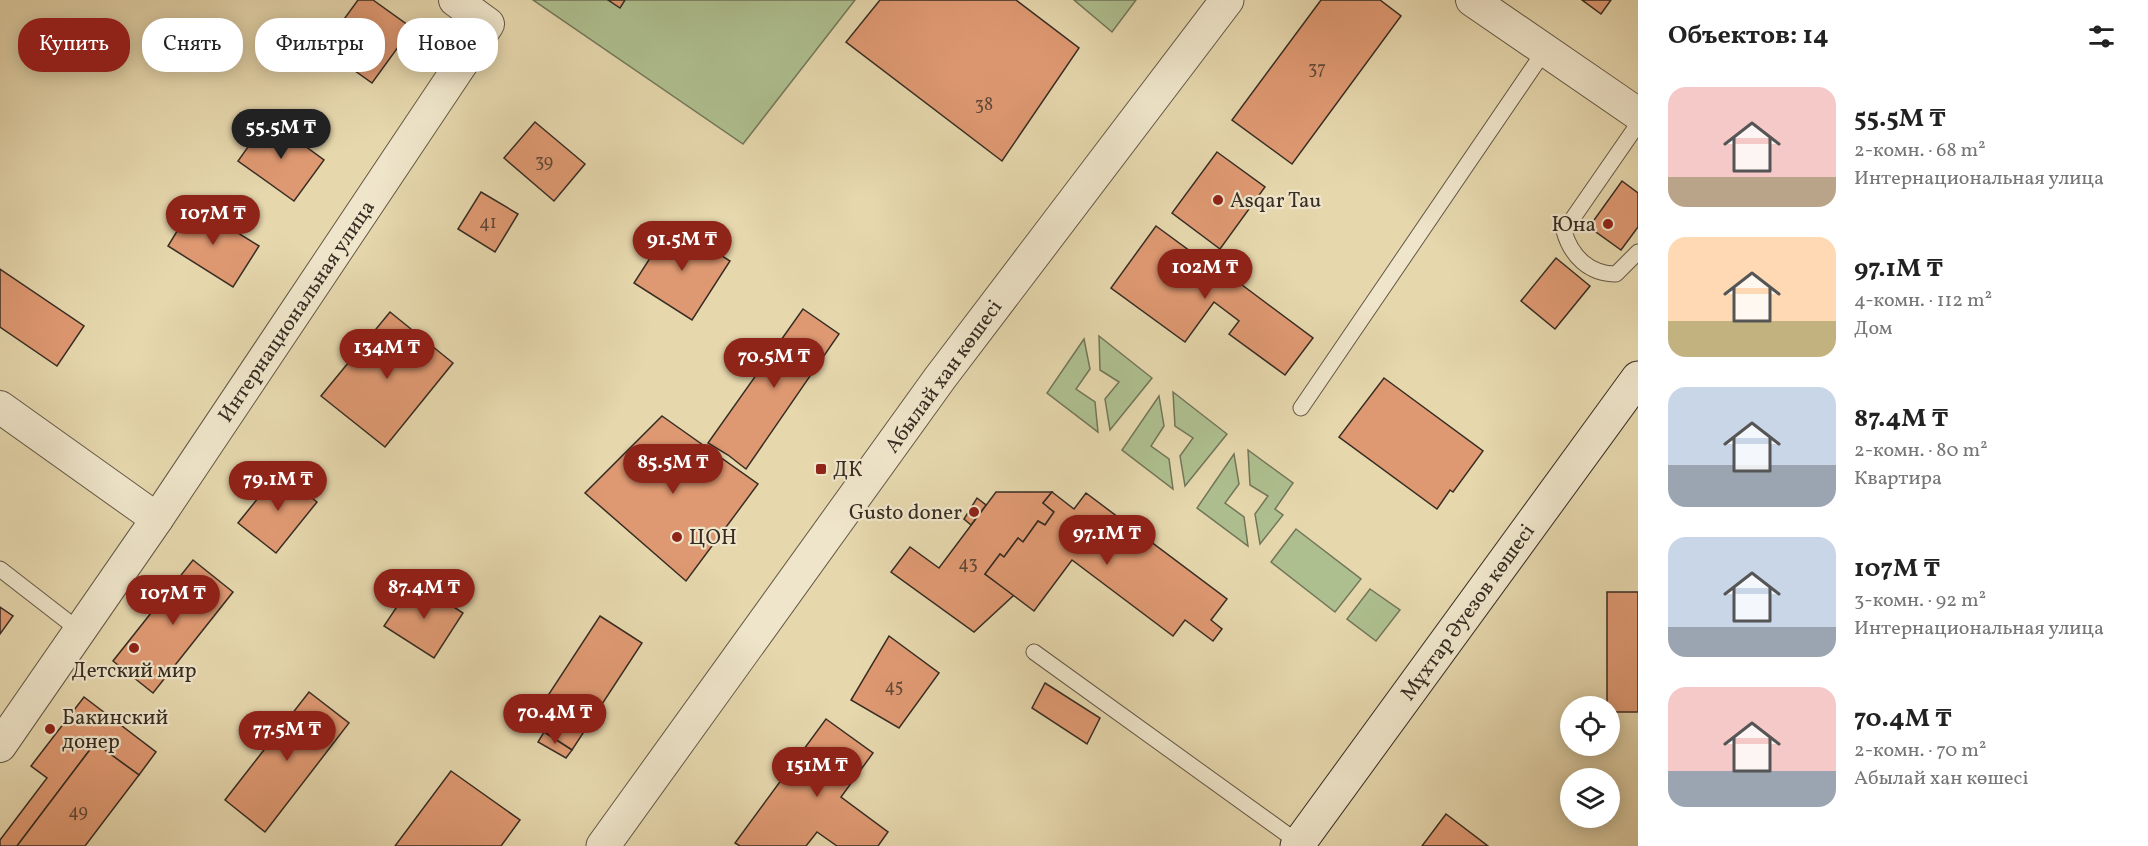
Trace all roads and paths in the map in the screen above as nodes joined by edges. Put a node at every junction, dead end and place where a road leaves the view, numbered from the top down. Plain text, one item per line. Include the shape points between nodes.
1 (455, 0) edge
2 (1227, 0) edge
3 (1472, 0) edge
4 (1545, 50) junction
5 (1638, 114) edge
6 (1638, 124) edge
7 (1638, 252) edge
8 (1638, 378) edge
9 (0, 406) edge
10 (1301, 408) dead end
11 (157, 519) junction
12 (0, 569) edge
13 (80, 631) junction
14 (1034, 652) dead end
15 (0, 746) edge
16 (1298, 844) edge
17 (603, 846) edge

1 - 11 street, Интернациональная улица via 488,24
2 - 17 street, Абылай хан көшесі via 940,378
3 - 4 street
4 - 5 street
4 - 10 lane
6 - 7 lane via 1564,231 1567,243 1582,263 1603,274 1616,274
8 - 16 street, Мұхтар Әуезов көшесі
9 - 11 street
11 - 13 street, Интернациональная улица
12 - 13 lane
13 - 15 street, Интернациональная улица
14 - 16 lane

